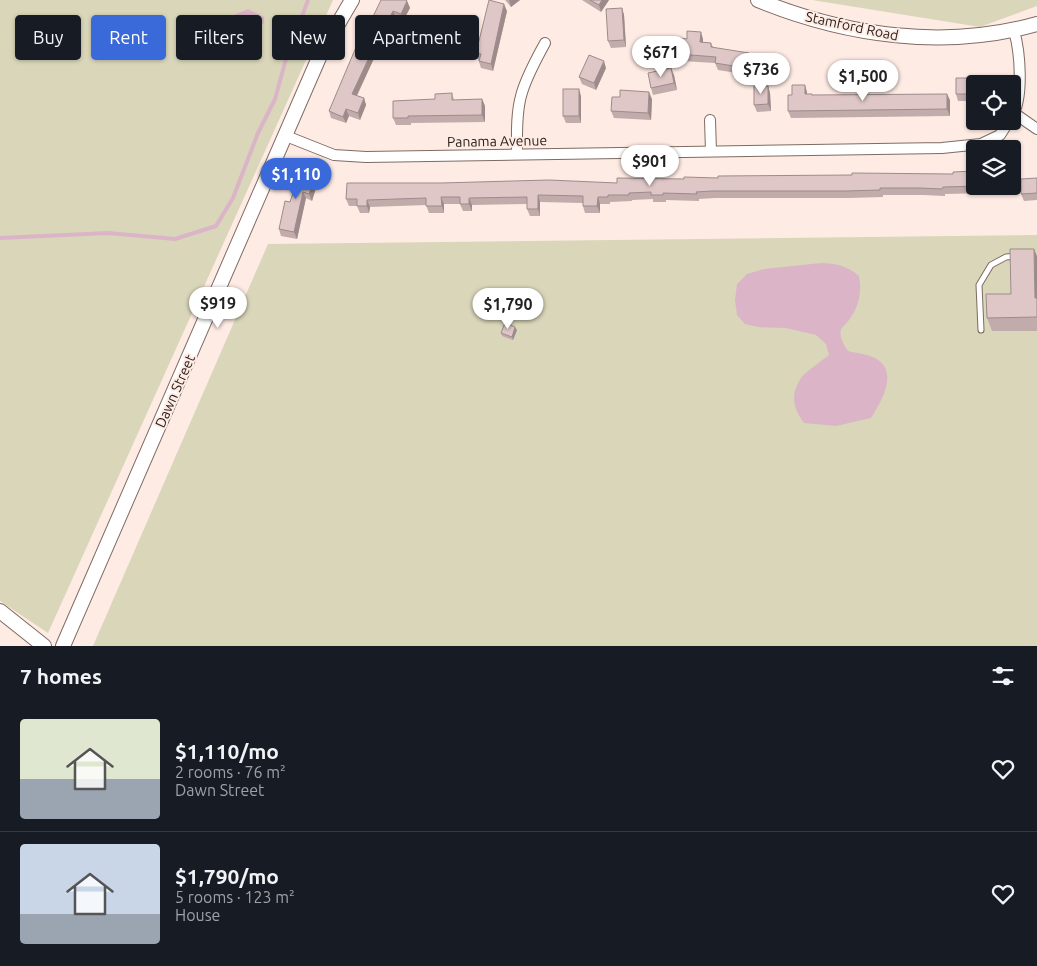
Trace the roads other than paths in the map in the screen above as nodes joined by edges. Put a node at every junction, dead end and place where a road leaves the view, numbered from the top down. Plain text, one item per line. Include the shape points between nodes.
1 (352, 0) edge
2 (758, 0) edge
3 (1037, 24) edge
4 (1014, 30) junction
5 (545, 43) dead end
6 (1019, 75) edge
7 (710, 120) dead end
8 (1021, 121) edge
9 (1037, 129) edge
10 (1003, 130) edge
11 (286, 136) junction
12 (711, 151) junction
13 (517, 154) junction
14 (1021, 256) edge
15 (981, 330) dead end
16 (0, 611) edge
17 (44, 646) edge
18 (63, 646) edge

1 - 11 street, Dawn Street via 321,53
2 - 4 street, Stamford Road via 839,25 905,37 972,37
3 - 4 street, Stamford Road
4 - 6 street, Panama Avenue
5 - 13 street via 521,96
7 - 12 street
8 - 9 street
10 - 12 street, Panama Avenue via 981,144 942,148
11 - 13 street, Panama Avenue via 334,155
11 - 18 street, Dawn Street
12 - 13 street, Panama Avenue
14 - 15 lane via 1006,256 991,265 979,285
16 - 17 street

